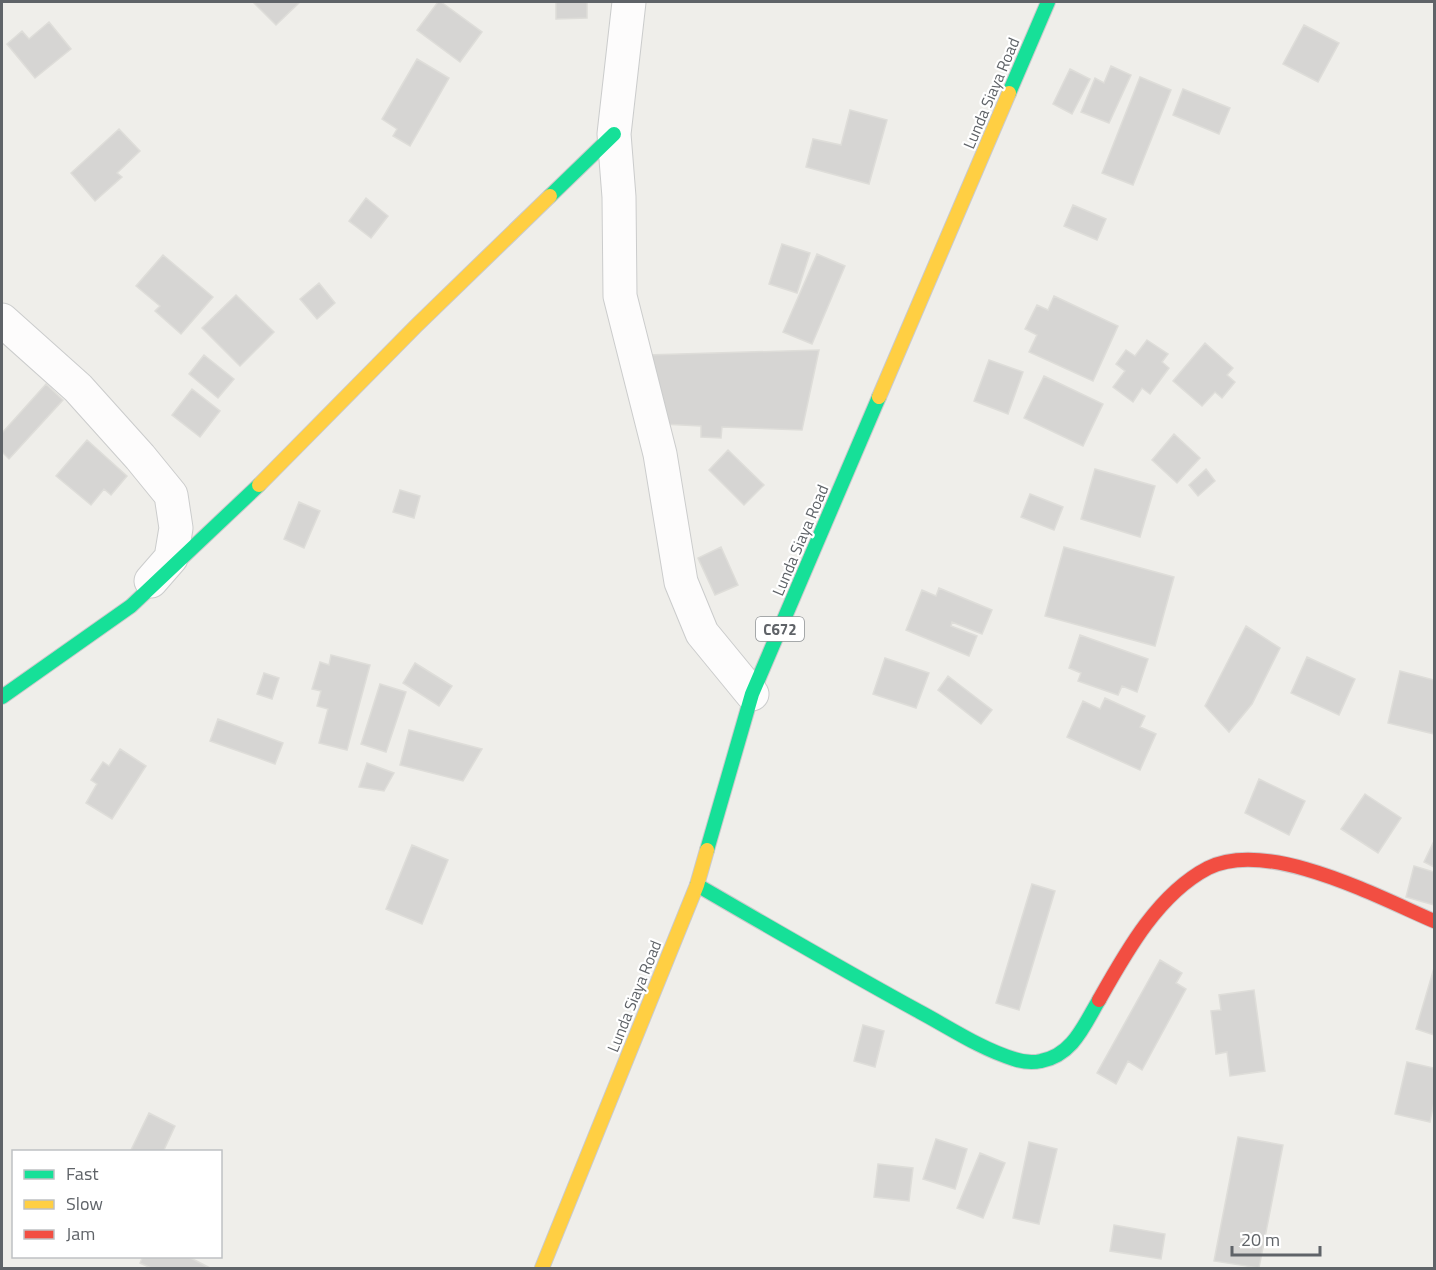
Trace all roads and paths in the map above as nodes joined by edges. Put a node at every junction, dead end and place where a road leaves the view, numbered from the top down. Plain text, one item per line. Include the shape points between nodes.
1 (629, 2) edge
2 (1048, 2) edge
3 (614, 134) junction
4 (2, 320) edge
5 (131, 606) junction
6 (752, 694) junction
7 (2, 697) edge
8 (697, 885) junction
9 (1434, 921) edge
10 (542, 1269) edge

1 - 3 street
2 - 6 street, Lunda Siaya Road / C672
3 - 5 street via 416,326 285,461
3 - 6 street via 620,296 660,454 681,582 702,633
4 - 5 street via 78,388 171,495 176,528 171,558
5 - 7 street
6 - 8 street, Lunda Siaya Road / C672
8 - 9 street via 925,1014 1020,1061 1042,1062 1063,1053 1074,1042 1158,911 1176,889 1211,867 1232,860 1301,867
8 - 10 street, Lunda Siaya Road / C672

